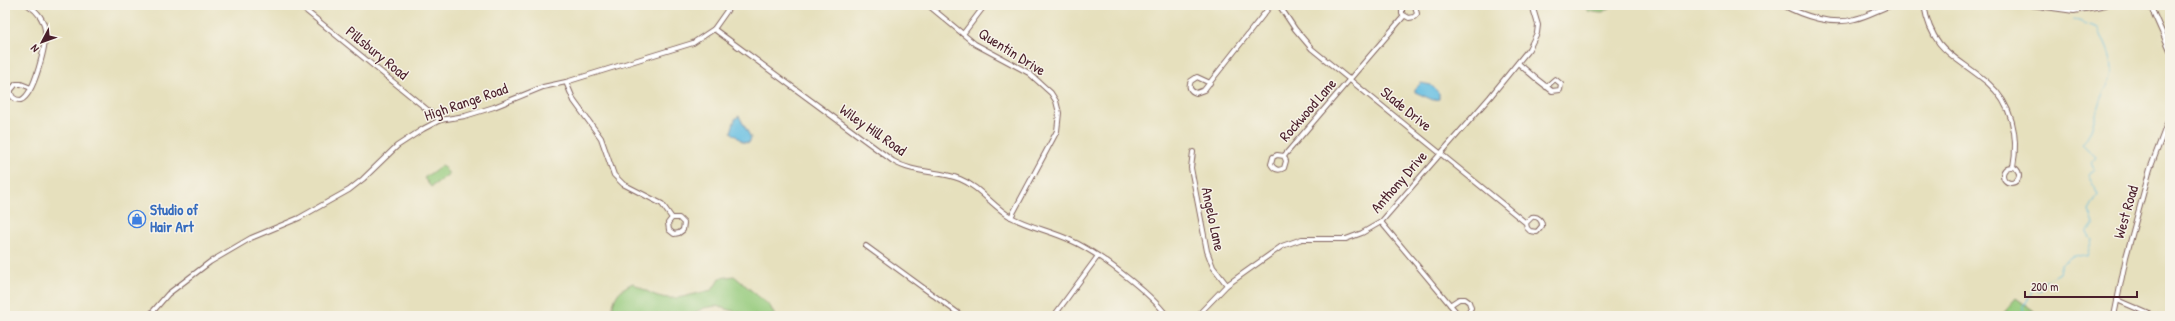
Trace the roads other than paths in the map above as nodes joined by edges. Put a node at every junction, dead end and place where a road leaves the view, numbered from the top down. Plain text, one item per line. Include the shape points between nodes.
1 (28, 5) edge
2 (300, 5) edge
3 (731, 5) edge
4 (928, 5) edge
5 (985, 5) edge
6 (1271, 5) edge
7 (1279, 5) edge
8 (1404, 5) edge
9 (1415, 5) edge
10 (1532, 5) edge
11 (1783, 5) edge
12 (1893, 5) edge
13 (1924, 5) edge
14 (2031, 5) edge
15 (2106, 5) edge
16 (2150, 5) edge
17 (1404, 16) junction
18 (714, 29) junction
19 (963, 34) junction
20 (2170, 50) edge
21 (1518, 63) junction
22 (1350, 79) junction
23 (566, 82) junction
24 (1210, 83) junction
25 (1546, 87) dead end
26 (31, 88) junction
27 (2170, 116) edge
28 (440, 120) junction
29 (1193, 152) dead end
30 (1441, 153) junction
31 (1284, 156) dead end
32 (2013, 167) junction
33 (1011, 217) junction
34 (672, 218) junction
35 (1381, 222) junction
36 (1526, 223) dead end
37 (866, 246) dead end
38 (1098, 256) junction
39 (1227, 285) junction
40 (2117, 300) junction
41 (1450, 305) junction
42 (149, 316) edge
43 (962, 316) edge
44 (1054, 316) edge
45 (1167, 316) edge
46 (1197, 316) edge
47 (2114, 316) edge
48 (2154, 316) edge

1 - 26 street via 40,16 45,30 44,43
2 - 28 street, Pillsbury Road
3 - 18 street, High Range Road
4 - 19 street, Quentin Drive
5 - 19 street
6 - 24 street
7 - 22 street, Slade Drive via 1306,43
8 - 17 street
9 - 17 street via 1418,11 1416,16
10 - 21 street, Anthony Drive via 1536,16 1537,33 1534,42
11 - 12 street via 1808,16 1847,21
13 - 32 street via 1929,23 1941,46 1954,59 1988,83 2006,106 2016,139
14 - 15 street via 2074,11
16 - 20 street
17 - 22 street, Rockwood Lane
18 - 23 street, High Range Road via 693,43
18 - 33 street, Wiley Hill Road via 892,161 913,170 961,179
19 - 33 street, Quentin Drive via 982,49 1029,73 1051,93 1058,109 1059,122 1055,135
21 - 25 street
21 - 30 street, Anthony Drive
22 - 30 street, Slade Drive
22 - 31 street, Rockwood Lane
23 - 28 street, High Range Road via 530,91 483,111
23 - 34 street via 574,101 601,138 614,175 623,184 662,204
24 - 24 street via 1199,93 1194,92 1189,86 1192,79 1197,77
26 - 26 street via 21,100 11,95 11,90 16,84
27 - 40 street, West Road via 2150,169
28 - 42 street, High Range Road via 397,146 349,190 299,218 242,242 210,262 168,294
29 - 39 street, Angelo Lane via 1191,168 1207,251 1213,267
30 - 35 street, Anthony Drive
30 - 36 street, Slade Drive
32 - 32 street via 2018,170 2018,179 2014,183 2008,183 2004,180 2002,172
33 - 38 street, Wiley Hill Road via 1071,240
34 - 34 street via 668,223 669,230 674,234 681,232 683,221
35 - 39 street, Anthony Drive via 1346,239 1302,239 1290,242
35 - 41 street
37 - 43 street
38 - 44 street
38 - 45 street, Wiley Hill Road via 1155,302
39 - 46 street, Anthony Drive
40 - 47 street, West Road
40 - 48 street
41 - 41 street via 1461,315 1469,313 1471,308 1465,299 1459,299

